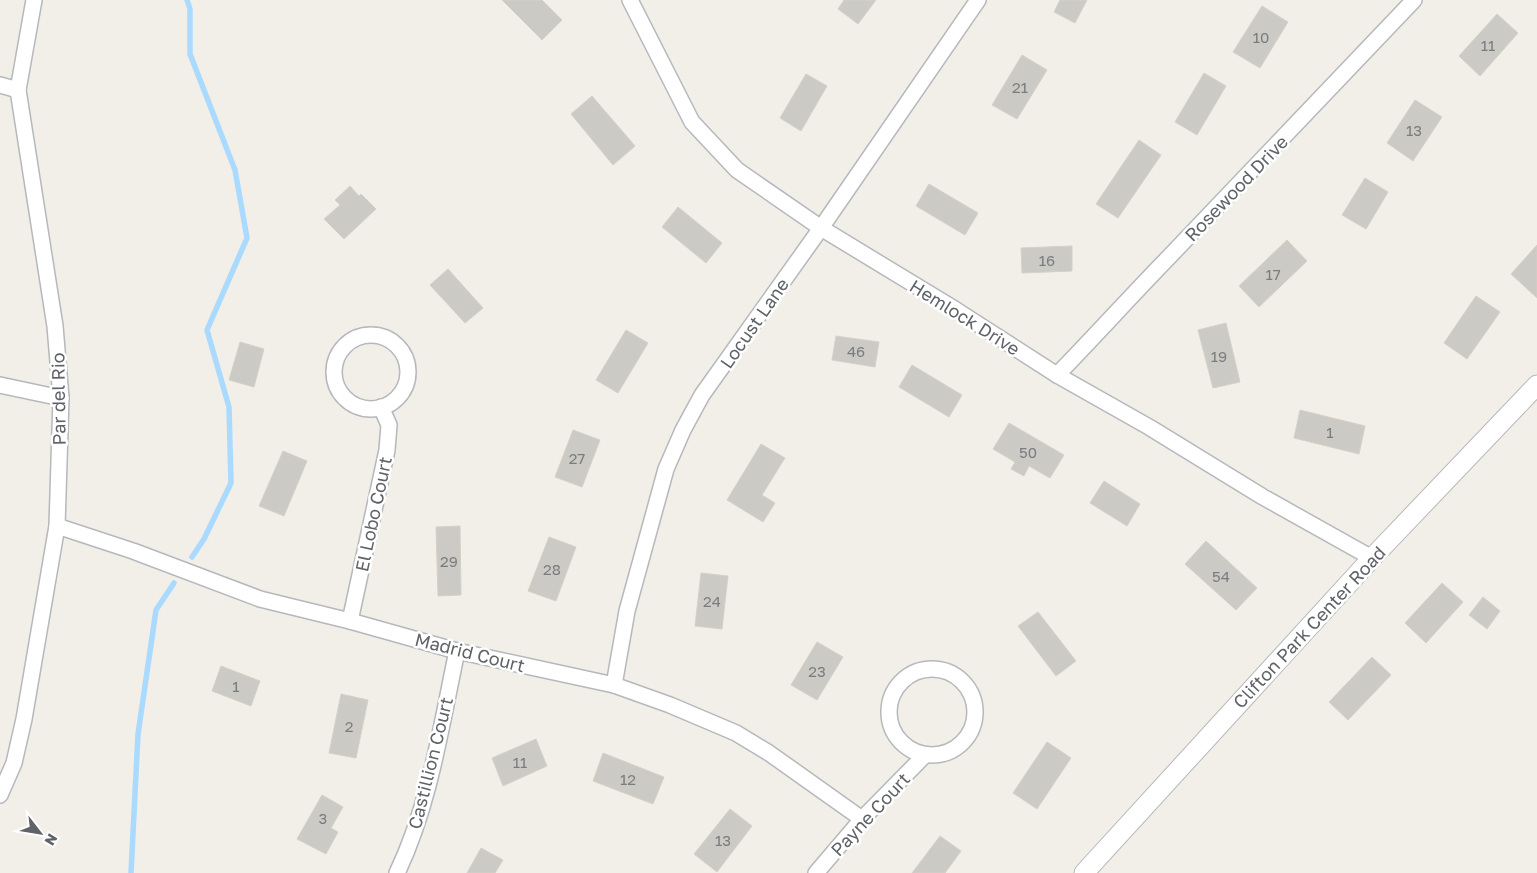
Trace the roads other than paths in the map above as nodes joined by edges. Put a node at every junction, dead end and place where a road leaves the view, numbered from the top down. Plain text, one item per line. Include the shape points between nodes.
1 (34, 0) edge
2 (630, 0) edge
3 (978, 0) edge
4 (1414, 0) edge
5 (0, 85) edge
6 (18, 90) junction
7 (821, 228) junction
8 (1057, 375) junction
9 (0, 385) edge
10 (1537, 385) edge
11 (61, 398) junction
12 (382, 407) junction
13 (57, 526) junction
14 (1372, 558) junction
15 (350, 621) junction
16 (457, 651) junction
17 (614, 685) junction
18 (925, 755) junction
19 (7, 762) edge
20 (0, 795) edge
21 (862, 820) junction
22 (397, 873) edge
23 (816, 873) edge
24 (1084, 873) edge

1 - 6 street, Par del Rio
2 - 7 street, Hemlock Drive via 692,122 737,170
3 - 7 street, Locust Lane
4 - 8 street, Rosewood Drive
5 - 6 street
6 - 11 street, Par del Rio via 55,326
7 - 8 street, Hemlock Drive
7 - 17 street, Locust Lane via 702,395 683,430 666,470 628,612
8 - 14 street, Hemlock Drive
9 - 11 street
10 - 14 street, Clifton Park Center Road
11 - 13 street, Par del Rio
12 - 12 street via 401,394 408,371 405,359 391,341 368,335 356,338 340,352 335,363 336,385 341,395 360,407
12 - 15 street, El Lobo Court via 389,425 388,450
13 - 15 street, Madrid Court via 134,551 260,599
13 - 19 street, Par del Rio via 24,719
14 - 24 street, Clifton Park Center Road
15 - 16 street, Madrid Court
16 - 17 street, Madrid Court
16 - 22 street, Castillion Court via 427,793
17 - 21 street, Madrid Court via 736,733
18 - 18 street, Payne Court via 936,756 957,748 972,731 975,720 974,699 969,688 942,670 930,669 908,676 893,693 890,704 889,716 897,737 904,746
18 - 21 street, Payne Court
19 - 20 street, Par del Rio
21 - 23 street, Payne Court

